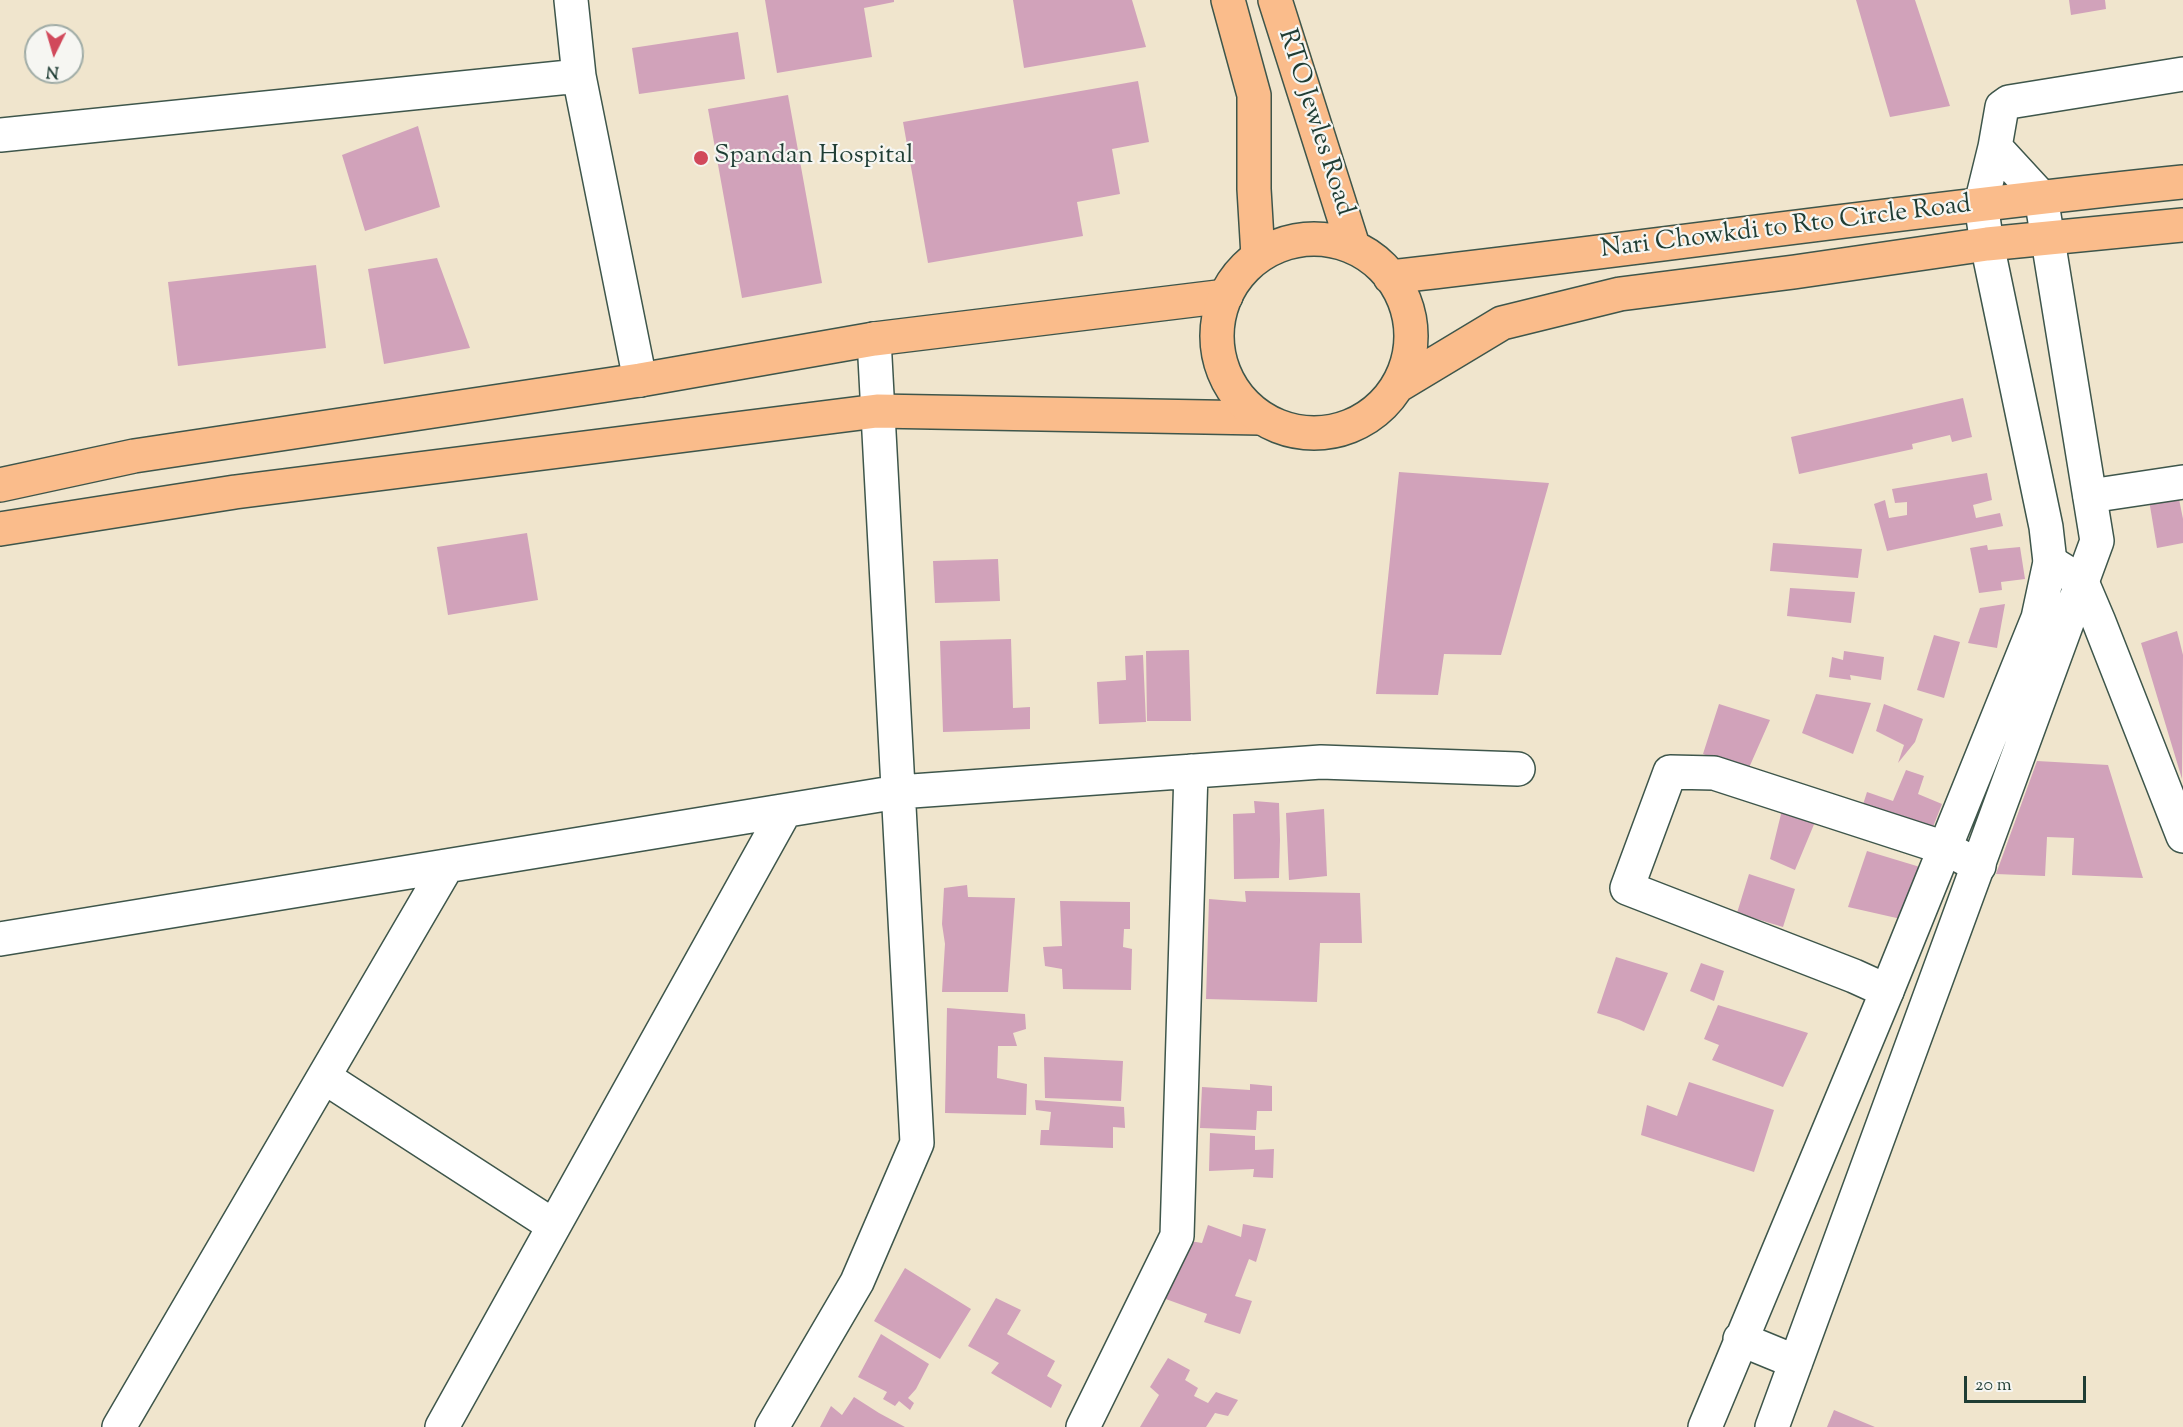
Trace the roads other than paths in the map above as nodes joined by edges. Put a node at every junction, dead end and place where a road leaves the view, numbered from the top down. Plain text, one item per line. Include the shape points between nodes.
1 (571, 0) edge
2 (1228, 0) edge
3 (1275, 0) edge
4 (2183, 74) edge
5 (579, 76) junction
6 (0, 135) edge
7 (1995, 147) junction
8 (2183, 182) edge
9 (2041, 197) junction
10 (1982, 204) junction
11 (2183, 225) edge
12 (2048, 237) junction
13 (1987, 244) junction
14 (1353, 246) junction
15 (1258, 256) junction
16 (1390, 277) junction
17 (1226, 296) junction
18 (874, 339) junction
19 (640, 380) junction
20 (1399, 385) junction
21 (877, 411) junction
22 (1260, 418) junction
23 (2183, 482) edge
24 (0, 484) edge
25 (2090, 496) junction
26 (0, 529) edge
27 (2049, 562) junction
28 (2082, 582) junction
29 (1518, 769) dead end
30 (1191, 771) junction
31 (898, 792) junction
32 (784, 811) junction
33 (2183, 836) edge
34 (1945, 848) junction
35 (447, 866) junction
36 (1979, 866) junction
37 (0, 939) edge
38 (1887, 991) junction
39 (324, 1077) junction
40 (554, 1226) junction
41 (1740, 1339) junction
42 (1796, 1362) junction
43 (119, 1427) edge
44 (442, 1427) edge
45 (772, 1427) edge
46 (1083, 1427) edge
47 (1705, 1427) edge
48 (1772, 1427) edge

1 - 5 street
2 - 15 main road, RTO Jewles Road via 1254,95
3 - 14 main road, RTO Jewles Road
4 - 7 street via 2009,102 2002,107
5 - 6 street
5 - 19 street
7 - 9 street
7 - 10 street
8 - 9 main road, Nari Chowkdi to Rto Circle Road
9 - 10 main road, Nari Chowkdi to Rto Circle Road
9 - 12 street
10 - 13 street
10 - 16 main road, Nari Chowkdi to Rto Circle Road
11 - 12 main road
12 - 13 main road
12 - 25 street
13 - 20 main road via 1620,294 1502,323
13 - 27 street via 2046,527
14 - 15 main road via 1321,239 1288,242
14 - 16 main road via 1380,264
15 - 17 main road via 1234,279
16 - 20 main road via 1401,291 1411,322 1410,354
17 - 18 main road
17 - 22 main road via 1220,307 1215,338 1222,369 1237,397
18 - 19 main road
18 - 21 street
19 - 24 main road via 134,456
20 - 22 main road via 1379,409 1352,426 1321,434 1289,431
21 - 22 main road
21 - 26 main road via 236,492
21 - 31 street
23 - 25 street
25 - 28 street via 2097,541
27 - 28 street
27 - 34 street via 2038,618
28 - 33 street
28 - 36 street
29 - 30 street via 1321,762
30 - 31 street
30 - 46 street via 1177,1236
31 - 32 street
31 - 45 street via 917,1143 857,1282
32 - 35 street
32 - 40 street
34 - 36 street
34 - 38 street
34 - 38 street via 1714,773 1670,772 1627,888
35 - 37 street
35 - 39 street
36 - 42 street
38 - 41 street
39 - 40 street
39 - 43 street
40 - 44 street
41 - 42 street
41 - 47 street
42 - 48 street

